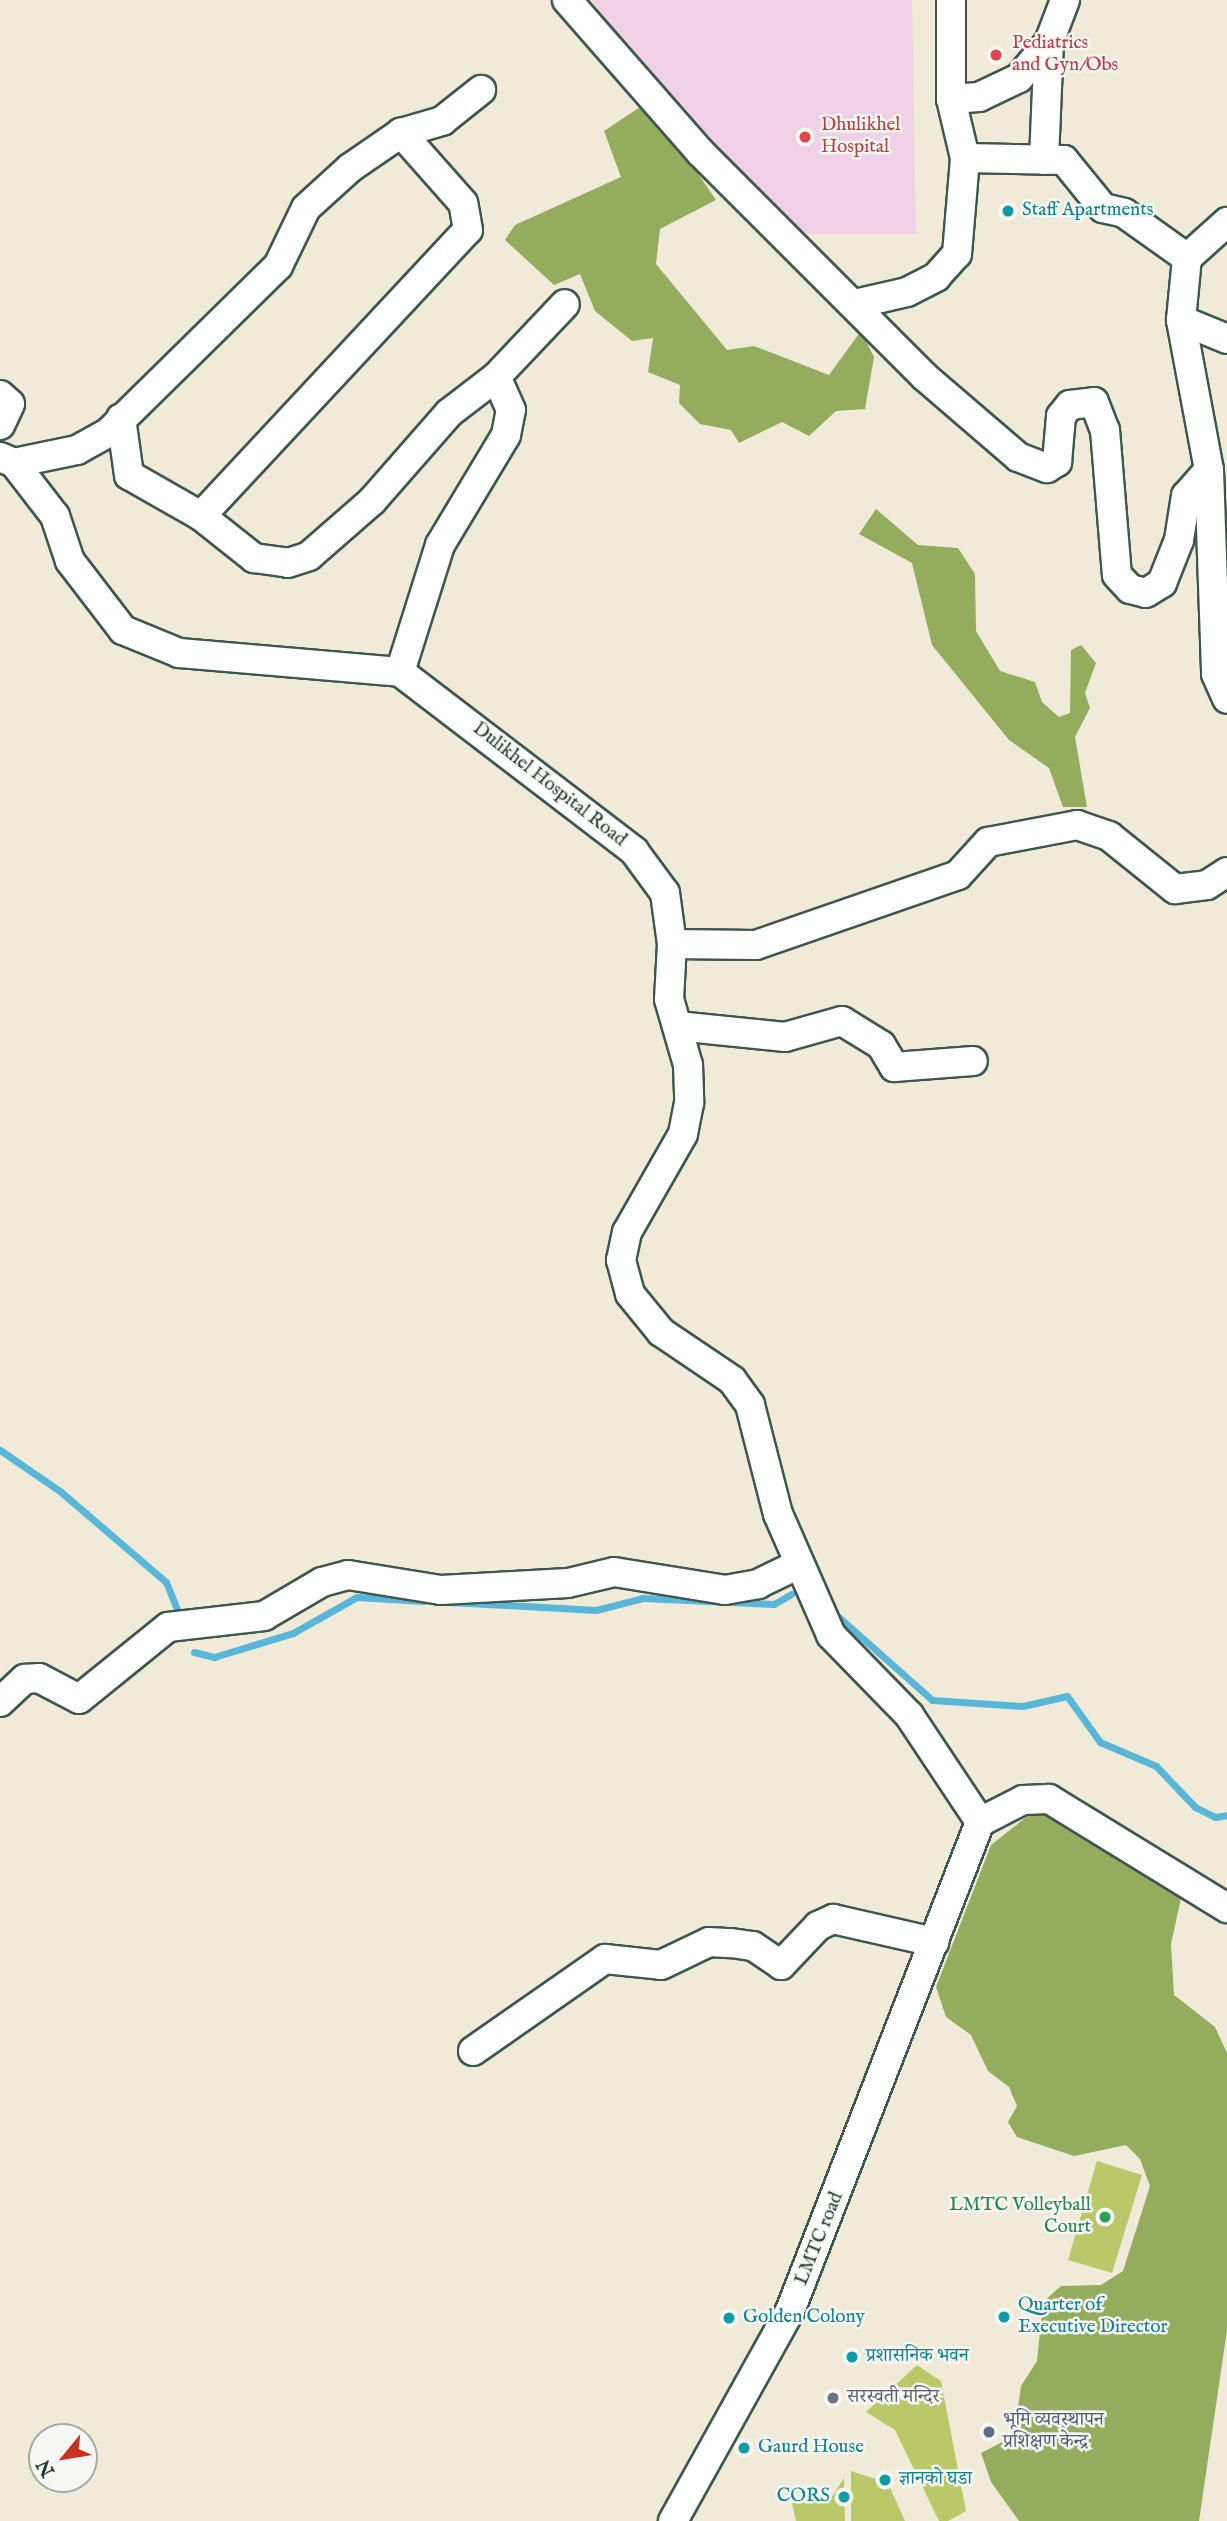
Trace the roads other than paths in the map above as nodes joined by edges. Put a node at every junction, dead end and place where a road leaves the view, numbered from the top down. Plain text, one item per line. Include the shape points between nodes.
1 (567, 0) edge
2 (951, 0) edge
3 (1065, 0) edge
4 (1049, 42) junction
5 (481, 90) dead end
6 (951, 99) junction
7 (401, 133) junction
8 (965, 158) junction
9 (1044, 160) junction
10 (1227, 222) edge
11 (1187, 258) junction
12 (565, 304) dead end
13 (855, 304) junction
14 (1181, 320) junction
15 (1227, 339) edge
16 (496, 377) junction
17 (0, 395) edge
18 (121, 418) junction
19 (0, 425) edge
20 (7, 460) edge
21 (1218, 478) edge
22 (201, 516) junction
23 (400, 672) junction
24 (1227, 699) edge
25 (1227, 872) edge
26 (672, 944) junction
27 (677, 1026) junction
28 (973, 1061) dead end
29 (801, 1568) junction
30 (0, 1702) edge
31 (980, 1822) junction
32 (1227, 1908) edge
33 (934, 1942) junction
34 (473, 2051) dead end
35 (673, 2521) edge

1 - 13 street via 700,152
2 - 6 street
3 - 4 street
4 - 6 street via 1019,78 979,97
4 - 9 street
5 - 7 street via 442,121
6 - 8 street
7 - 18 street via 350,167 306,208 278,266
7 - 22 street via 463,203 468,230
8 - 9 street
8 - 13 street via 957,254 936,277 907,292
9 - 11 street via 1064,160 1103,208 1124,213
10 - 11 street
11 - 14 street
12 - 16 street
13 - 21 street via 925,377 1034,466 1056,462 1061,416 1070,405 1094,402 1105,430 1117,575 1130,589 1146,593 1161,583 1180,540 1186,496
14 - 15 street
14 - 21 street
16 - 22 street via 449,413 380,492 309,556 288,563 254,558
16 - 23 street via 511,410 506,435 440,545
17 - 19 street via 10,404
18 - 20 street via 77,450
18 - 22 street via 129,475
20 - 23 street via 55,516 70,561 123,630 179,653
21 - 24 street via 1216,674
23 - 26 street, Dulikhel Hospital Road via 634,851 665,893
25 - 26 street via 1207,886 1175,889 1110,836 1077,825 988,842 958,875 756,945
26 - 27 street, Dulikhel Hospital Road via 669,999
27 - 28 street via 785,1037 842,1021 881,1045 894,1067
27 - 29 street, Dulikhel Hospital Road via 688,1065 683,1134 628,1232 621,1260 630,1294 661,1332 732,1380 750,1405 778,1514
29 - 30 street via 725,1590 614,1572 554,1584 440,1590 348,1575 322,1582 264,1616 168,1627 79,1699 39,1678 24,1679
29 - 31 street, Dulikhel Hospital Road via 819,1611 847,1654 909,1715
31 - 32 street via 1023,1800 1049,1799
31 - 33 street, LMTC road
33 - 34 street via 833,1919 818,1926 781,1965 753,1946 709,1942 661,1965 604,1959
33 - 35 street, LMTC road via 790,2311

